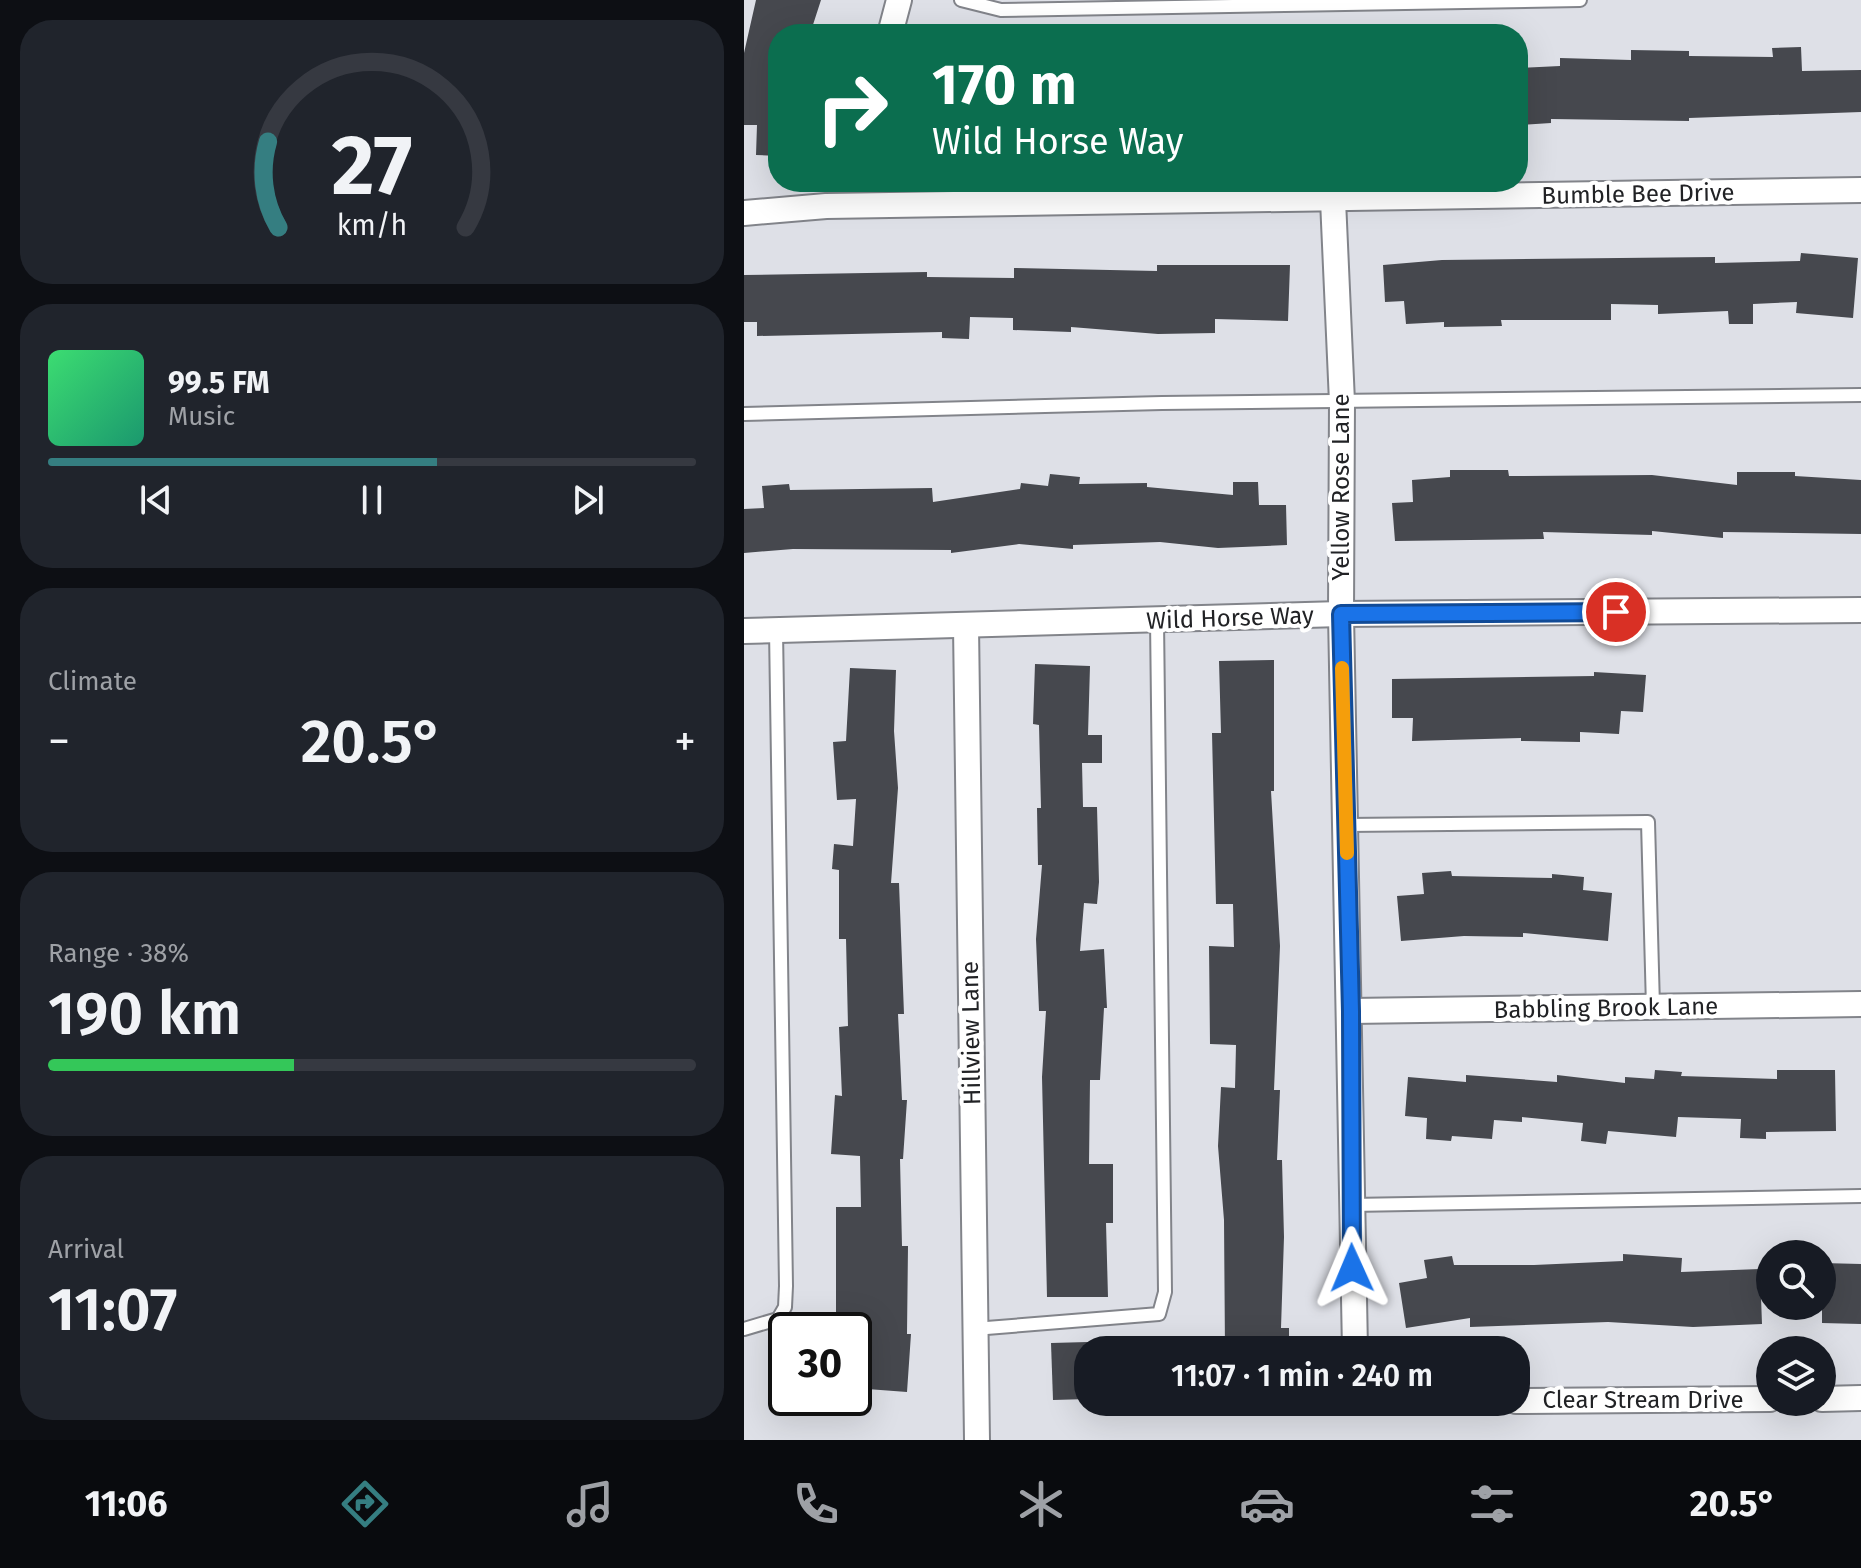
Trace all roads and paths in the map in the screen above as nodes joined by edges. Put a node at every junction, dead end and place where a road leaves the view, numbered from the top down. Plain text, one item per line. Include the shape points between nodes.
1 (899, 0) edge
2 (961, 0) edge
3 (1580, 0) edge
4 (893, 24) edge
5 (1861, 190) edge
6 (862, 192) edge
7 (1333, 200) junction
8 (861, 207) junction
9 (744, 213) edge
10 (1861, 395) edge
11 (1342, 402) junction
12 (744, 414) edge
13 (1861, 610) edge
14 (1341, 614) junction
15 (1157, 620) junction
16 (966, 626) junction
17 (776, 630) junction
18 (744, 631) edge
19 (1346, 825) junction
20 (1861, 1004) edge
21 (1653, 1007) junction
22 (1351, 1011) junction
23 (1861, 1196) edge
24 (1351, 1205) junction
25 (744, 1329) edge
26 (974, 1329) junction
27 (1355, 1336) edge
28 (1861, 1398) edge
29 (1756, 1399) edge
30 (1836, 1399) edge
31 (1530, 1401) edge
32 (977, 1440) edge

1 - 4 street
2 - 3 lane via 1001,10
5 - 7 street, Bumble Bee Drive
6 - 8 street
7 - 8 street, Bumble Bee Drive
7 - 11 street, Yellow Rose Lane
8 - 9 street, Bumble Bee Drive
10 - 11 lane
11 - 12 lane
11 - 14 street, Yellow Rose Lane
13 - 14 street, Wild Horse Way
14 - 15 street, Wild Horse Way
14 - 19 street, Yellow Rose Lane
15 - 16 street, Wild Horse Way
15 - 26 lane via 1165,1292 1159,1314
16 - 17 street, Wild Horse Way
16 - 26 street, Hillview Lane
17 - 18 street, Wild Horse Way
17 - 25 lane via 786,1286 778,1319
19 - 21 lane via 1648,822
19 - 22 street, Yellow Rose Lane
20 - 21 street, Babbling Brook Lane
21 - 22 street, Babbling Brook Lane
22 - 24 street, Yellow Rose Lane
23 - 24 lane
24 - 27 street, Yellow Rose Lane
26 - 32 street, Hillview Lane
28 - 30 street
29 - 31 street, Clear Stream Drive

